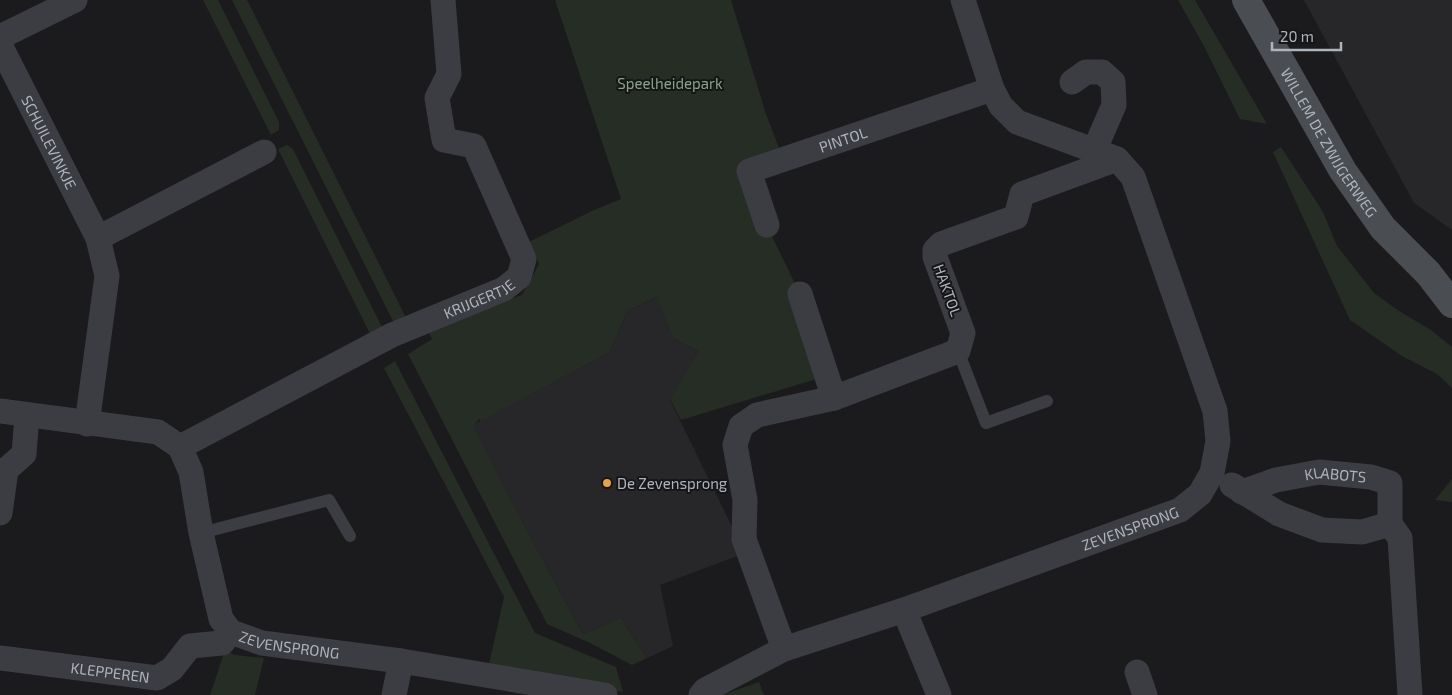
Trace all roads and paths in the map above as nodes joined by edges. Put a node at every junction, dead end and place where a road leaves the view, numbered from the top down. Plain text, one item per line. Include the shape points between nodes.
1 (75, 0) edge
2 (443, 0) edge
3 (963, 0) edge
4 (1246, 0) edge
5 (0, 37) edge
6 (0, 45) edge
7 (1072, 82) dead end
8 (992, 89) junction
9 (264, 152) dead end
10 (1106, 155) junction
11 (767, 226) dead end
12 (98, 238) junction
13 (1428, 273) junction
14 (1452, 287) edge
15 (800, 294) dead end
16 (1452, 304) edge
17 (958, 351) junction
18 (834, 398) junction
19 (1047, 401) dead end
20 (0, 411) edge
21 (28, 415) junction
22 (87, 424) junction
23 (180, 447) junction
24 (1212, 472) junction
25 (1242, 492) junction
26 (0, 513) edge
27 (1390, 524) junction
28 (201, 533) junction
29 (350, 536) dead end
30 (904, 610) junction
31 (231, 632) junction
32 (784, 649) junction
33 (0, 658) edge
34 (401, 661) junction
35 (1136, 672) dead end
36 (394, 695) edge
37 (605, 695) edge
38 (702, 695) edge
39 (939, 695) edge
40 (1145, 695) edge
41 (1410, 695) edge

1 - 5 street
2 - 23 street, KRIJGERTJE via 449,74 437,98 444,140 474,146 524,259 519,277 504,290 392,335
3 - 8 street, ZEVENSPRONG
4 - 13 main road, WILLEM DE ZWIJGERWEG via 1343,171 1383,228
6 - 12 street, SCHUILEVINKJE
7 - 10 street via 1086,72 1102,72 1113,82 1114,105
8 - 10 street, ZEVENSPRONG via 1001,106 1017,122
8 - 11 street, PINTOL via 749,171
9 - 12 street
10 - 17 street, HAKTOL via 1022,194 1016,217 941,244 934,250 963,333
10 - 24 street, ZEVENSPRONG via 1133,177 1215,411 1218,441
12 - 22 street, SCHUILEVINKJE via 107,276
13 - 14 main road, WILLEM DE ZWIJGERWEG
13 - 16 main road, WILLEM DE ZWIJGERWEG
15 - 18 street
17 - 18 street
17 - 19 lane via 986,423
18 - 32 street via 757,415 741,426 735,445 745,500 744,539
20 - 21 street
21 - 22 street
21 - 26 street via 24,454 6,470
22 - 23 street via 158,432
23 - 28 street, ZEVENSPRONG via 191,472
24 - 25 street
24 - 30 street, ZEVENSPRONG via 1200,494 1180,510
25 - 27 street via 1279,514 1322,530 1362,532
25 - 27 street, KLABOTS via 1276,480 1318,472 1371,477 1390,482
27 - 41 street, KLABOTS via 1400,538
28 - 29 lane via 329,500
28 - 31 street, ZEVENSPRONG via 221,619
30 - 32 street, ZEVENSPRONG
30 - 39 street
31 - 33 street, KLEPPEREN via 222,643 190,646 172,669 157,678
31 - 34 street, ZEVENSPRONG via 262,643
32 - 38 street, ZEVENSPRONG via 705,690
34 - 36 street
34 - 37 street, ZEVENSPRONG
35 - 40 street

